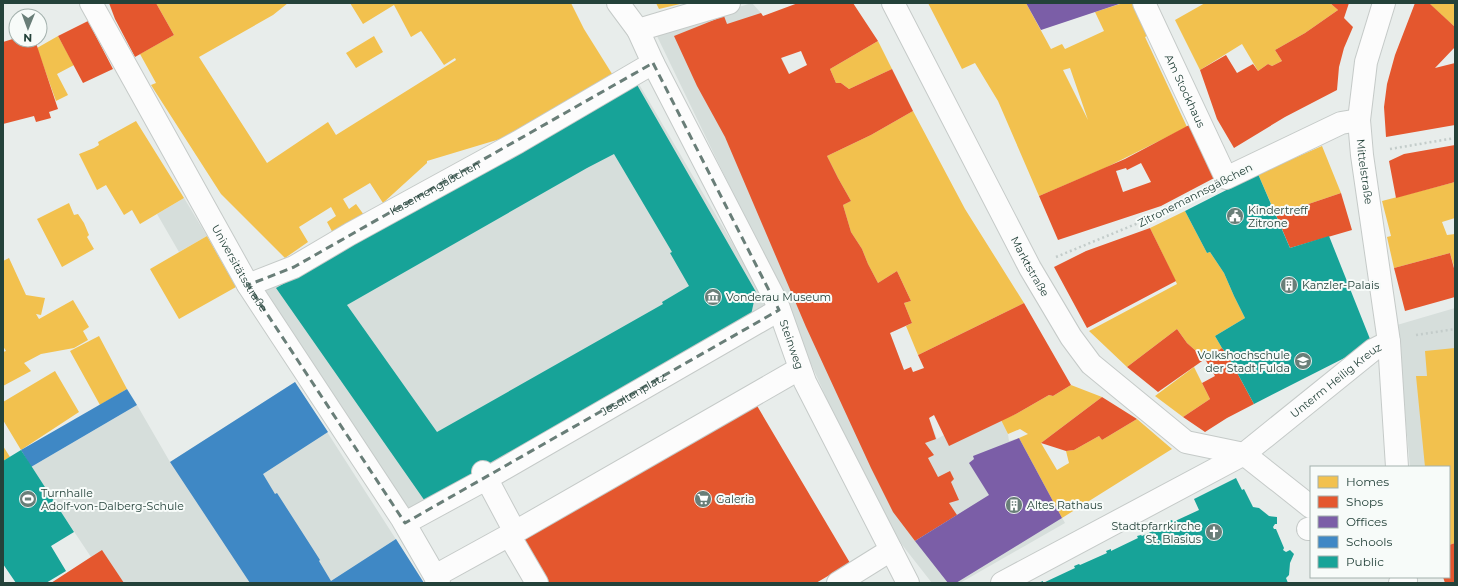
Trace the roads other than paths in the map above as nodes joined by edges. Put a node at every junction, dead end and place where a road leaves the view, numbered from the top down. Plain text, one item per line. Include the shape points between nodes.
1 (91, 3) edge
2 (618, 3) edge
3 (729, 3) edge
4 (893, 3) edge
5 (1144, 3) edge
6 (1384, 3) edge
7 (638, 30) junction
8 (653, 63) junction
9 (1359, 120) junction
10 (1226, 178) joint
11 (248, 285) junction
12 (779, 310) junction
13 (1389, 342) junction
14 (799, 369) junction
15 (1244, 454) junction
16 (1397, 466) edge
17 (484, 475) junction
18 (1310, 506) edge
19 (405, 523) junction
20 (512, 534) junction
21 (891, 550) junction
22 (437, 579) edge
23 (537, 583) edge
24 (838, 583) edge
25 (908, 583) edge
26 (1002, 583) edge

1 - 11 street, Universitätsstraße
2 - 7 street, Steinweg
3 - 7 street
4 - 15 street, Marktstraße via 1030,268 1071,337 1091,364 1186,442
5 - 10 street, Am Stockhaus
6 - 9 street, Mittelstraße via 1366,62
7 - 8 street, Steinweg
8 - 11 street, Kasernengäßchen via 294,267
8 - 12 street, Steinweg
9 - 10 street, Zitronemannsgäßchen via 1341,123
9 - 13 street, Mittelstraße
11 - 19 street, Universitätsstraße
12 - 14 street, Steinweg
12 - 17 street, Jesuitenplatz
13 - 15 street, Unterm Heilig Kreuz via 1373,350
13 - 16 street, Unterm Heilig Kreuz
14 - 20 street
14 - 21 street, Steinweg
15 - 18 street
15 - 26 street, Unterm Heilig Kreuz
17 - 19 street, Jesuitenplatz
17 - 20 street
19 - 22 street, Universitätsstraße
20 - 22 street
20 - 23 street
21 - 24 street
21 - 25 street, Steinweg

